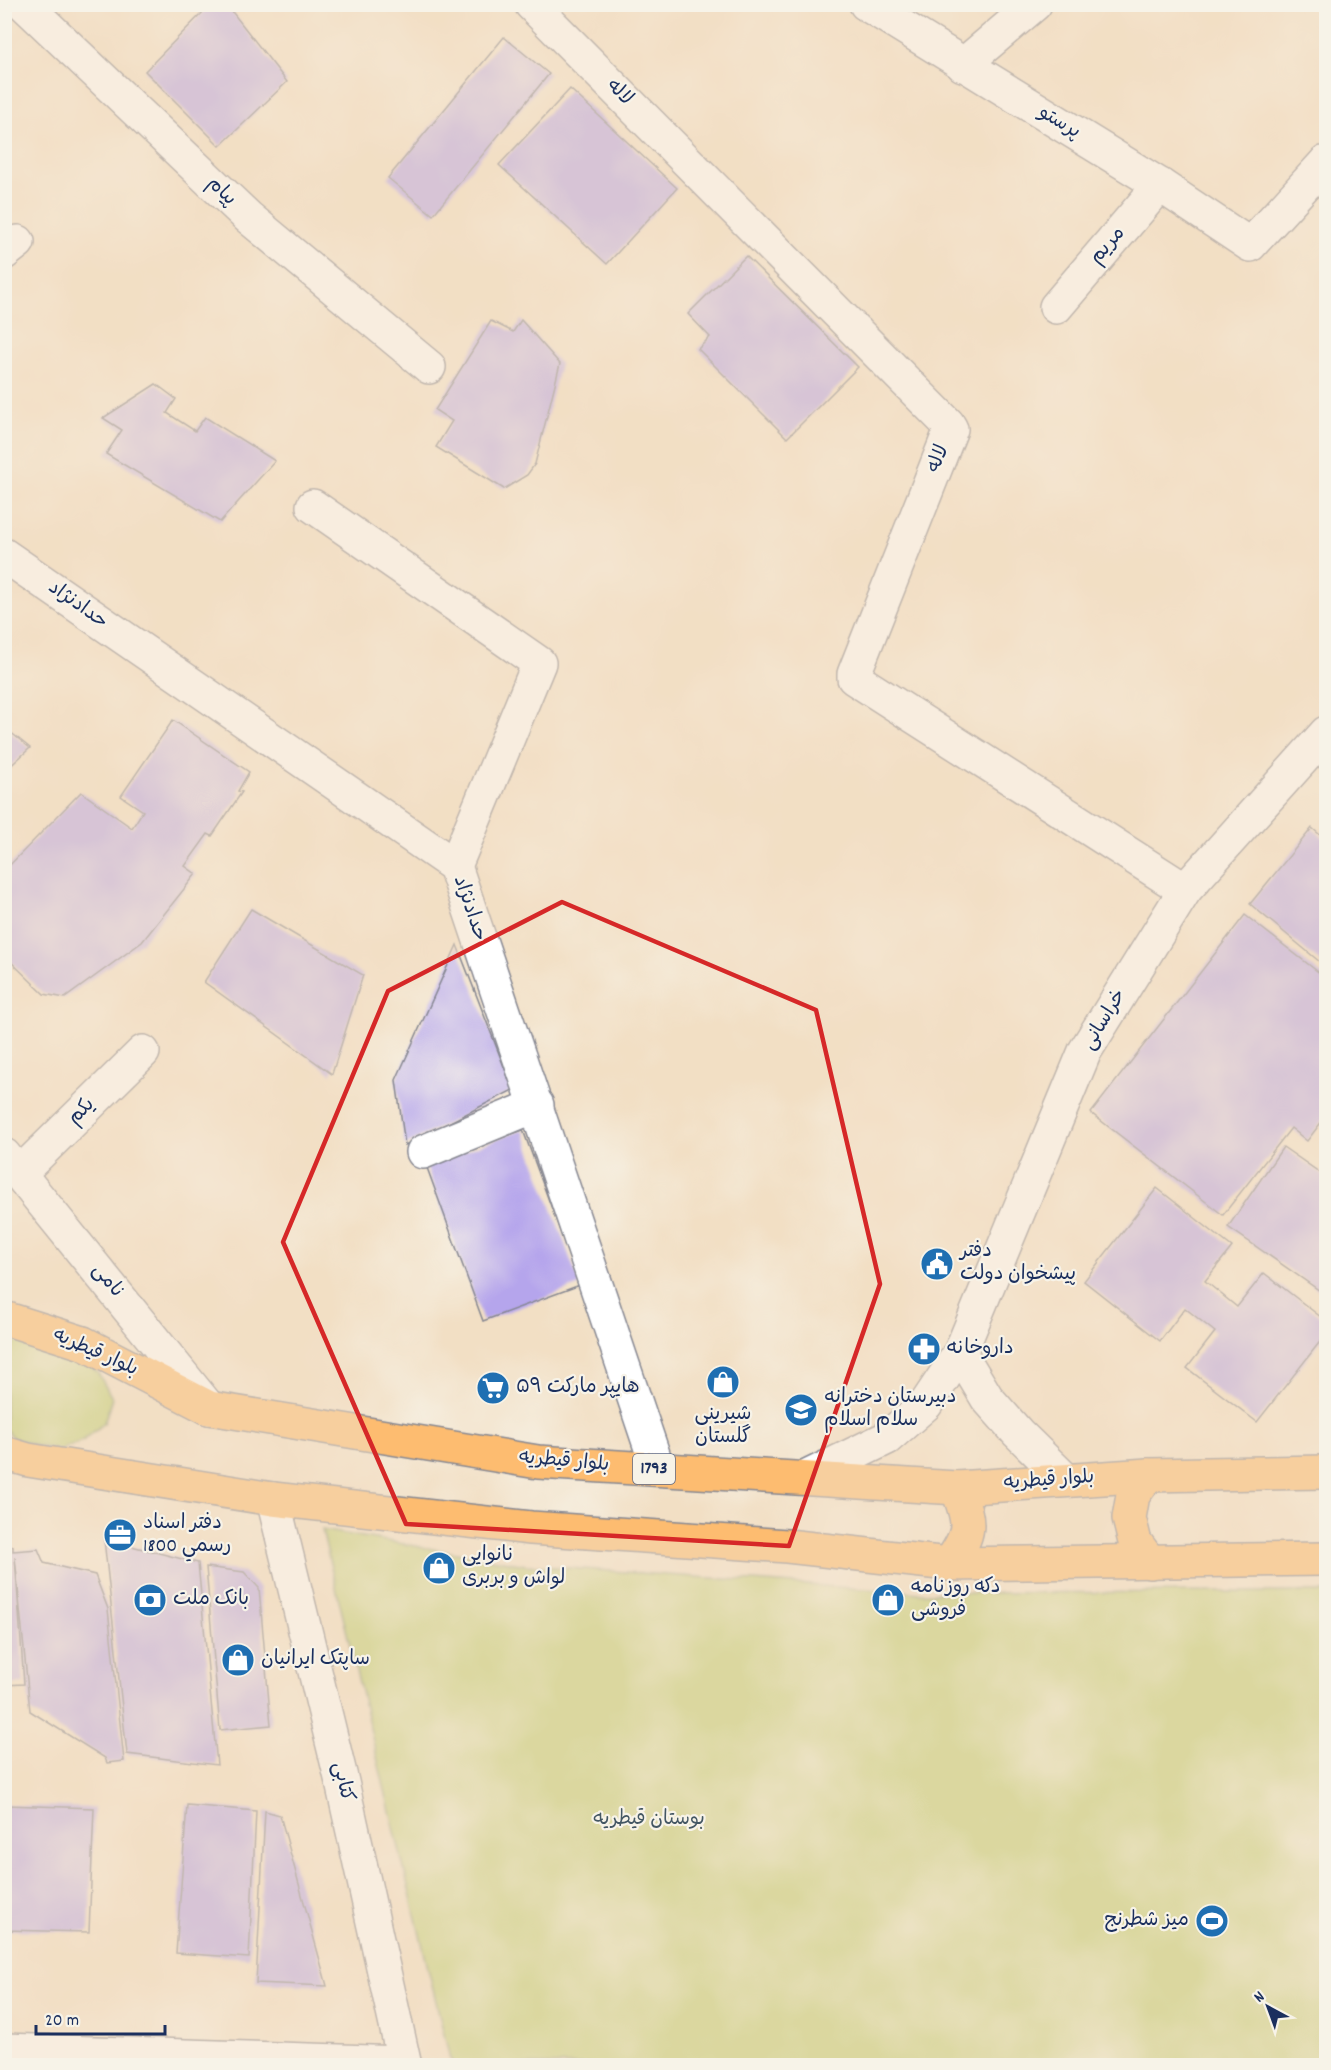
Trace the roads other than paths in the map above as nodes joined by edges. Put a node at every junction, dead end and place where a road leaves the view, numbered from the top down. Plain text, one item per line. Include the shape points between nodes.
1 (24, 4) edge
2 (531, 4) edge
3 (866, 4) edge
4 (1035, 4) edge
5 (963, 65) junction
6 (1326, 162) edge
7 (1160, 185) junction
8 (1056, 307) dead end
9 (429, 367) dead end
10 (313, 506) dead end
11 (4, 555) edge
12 (1326, 733) edge
13 (455, 866) junction
14 (1185, 890) junction
15 (143, 1052) dead end
16 (537, 1105) junction
17 (423, 1152) dead end
18 (13, 1164) edge
19 (10, 1324) edge
20 (960, 1353) junction
21 (209, 1408) junction
22 (10, 1454) edge
23 (658, 1469) junction
24 (1326, 1472) edge
25 (1148, 1475) junction
26 (805, 1478) junction
27 (1066, 1480) junction
28 (957, 1488) junction
29 (273, 1499) junction
30 (1326, 1559) edge
31 (1150, 1562) junction
32 (949, 1564) junction
33 (4, 2050) edge
34 (404, 2064) edge

1 - 9 street, پیام via 248,217
2 - 14 street, لاله via 951,429 854,678
3 - 5 street, پرستو
4 - 5 street
5 - 7 street, پرستو
6 - 7 street, پرستو via 1250,245
7 - 8 street, مریم
10 - 13 street via 539,663
11 - 13 street, حدادنژاد
12 - 14 street, خراسانی
13 - 16 street, حدادنژاد
14 - 20 street, خراسانی via 1085,1051
15 - 18 street, یکم
16 - 17 street
16 - 23 street, حدادنژاد
18 - 21 street, نامی
19 - 21 main road, بلوار قیطریه / 1793 via 83,1343
20 - 26 street, خراسانی via 926,1404 887,1438
20 - 27 street via 987,1398
21 - 23 main road, بلوار قیطریه / 1793 via 538,1462
22 - 29 main road
23 - 26 main road, بلوار قیطریه / 1793
24 - 25 main road, بلوار قیطریه / 1793
25 - 27 main road, بلوار قیطریه / 1793
25 - 31 main road via 1133,1495 1129,1518 1136,1542
26 - 28 main road, بلوار قیطریه / 1793
27 - 28 main road, بلوار قیطریه / 1793
28 - 32 main road via 967,1513 968,1530
29 - 32 main road via 531,1528 787,1546
29 - 34 street, کتابی via 342,1782
30 - 31 main road
31 - 32 main road
33 - 34 street

